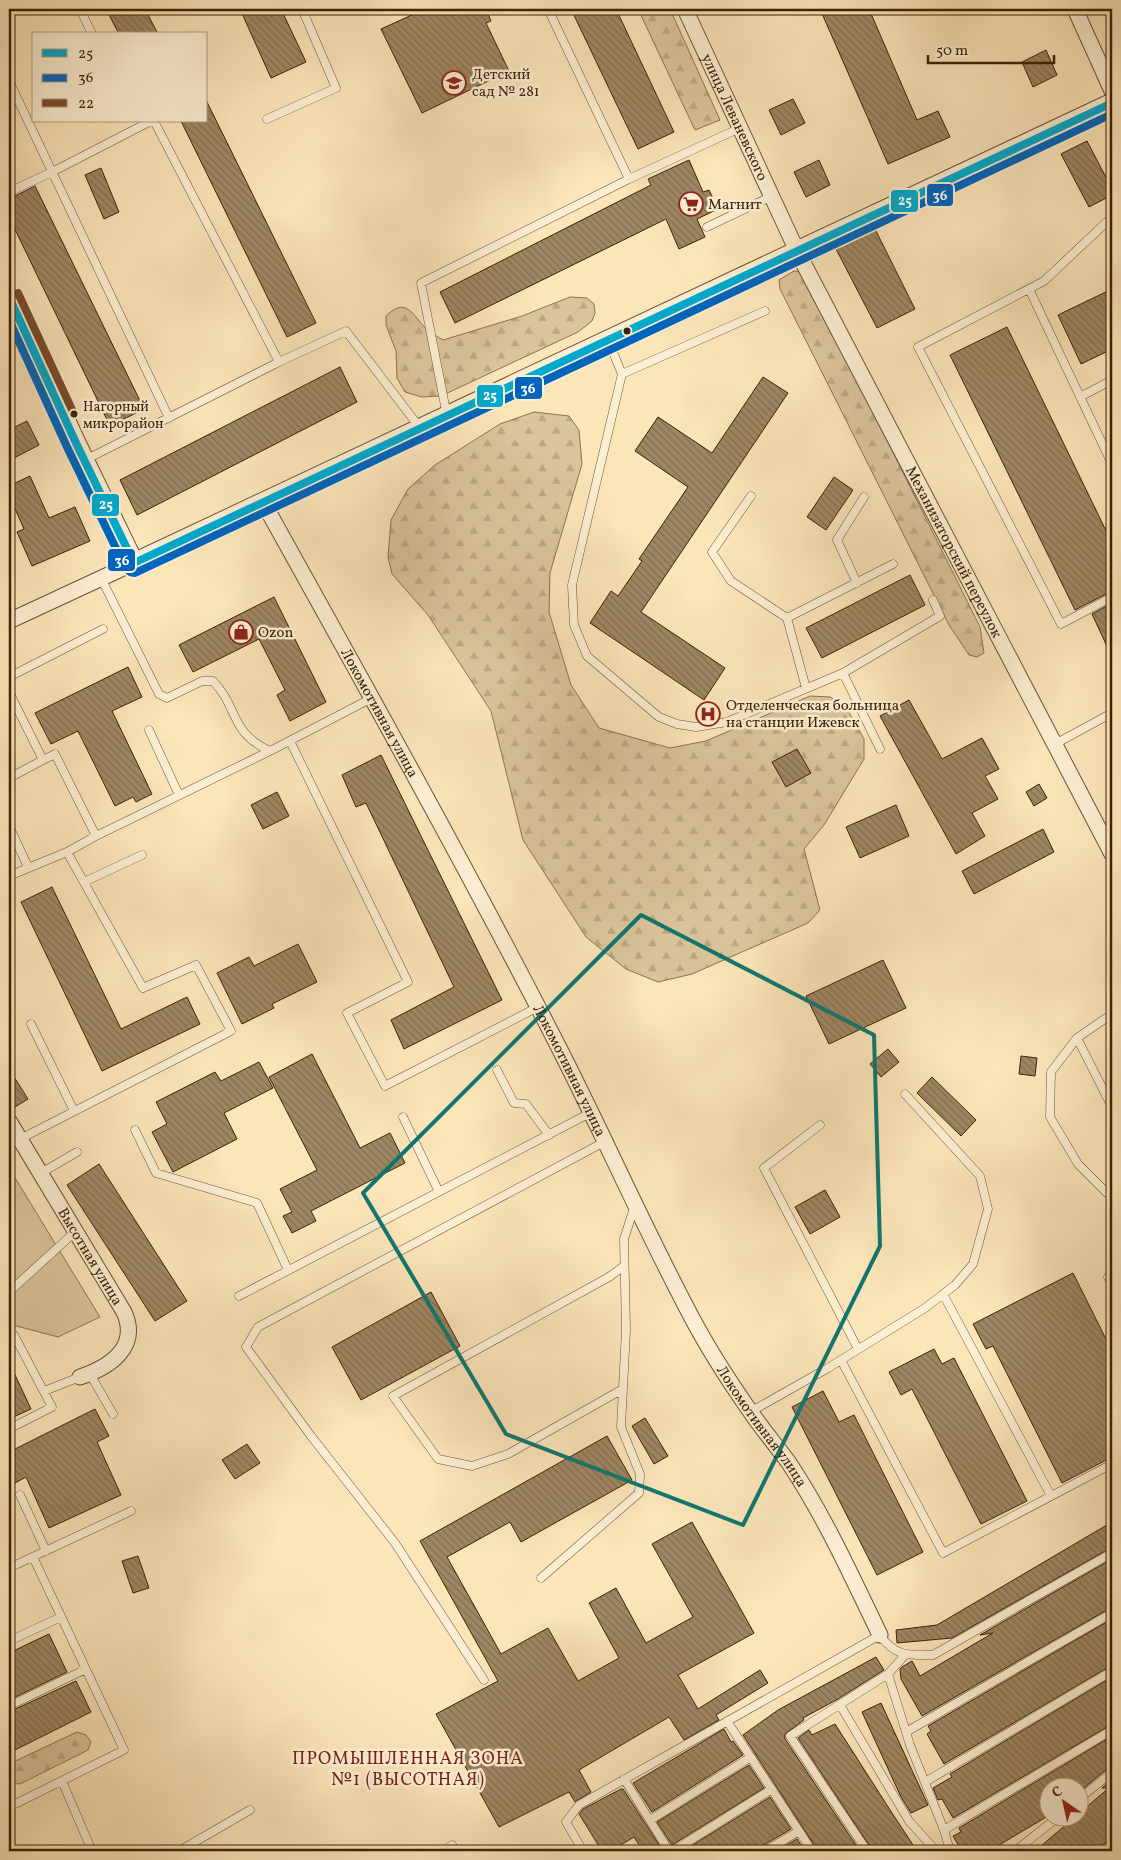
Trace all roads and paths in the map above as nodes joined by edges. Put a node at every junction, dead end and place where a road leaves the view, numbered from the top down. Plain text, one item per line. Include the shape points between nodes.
1 (80, 9) edge
2 (302, 9) edge
3 (548, 9) edge
4 (684, 9) edge
5 (1075, 9) edge
6 (91, 32) edge
7 (9, 81) edge
8 (1112, 91) edge
9 (1112, 103) edge
10 (267, 119) dead end
11 (153, 122) edge
12 (138, 124) edge
13 (740, 128) junction
14 (52, 172) junction
15 (629, 179) junction
16 (9, 192) edge
17 (772, 196) junction
18 (1111, 221) edge
19 (707, 227) dead end
20 (797, 251) junction
21 (1029, 289) junction
22 (9, 297) edge
23 (765, 310) dead end
24 (608, 340) junction
25 (279, 362) junction
26 (622, 374) junction
27 (1112, 380) edge
28 (1080, 397) junction
29 (446, 416) junction
30 (170, 418) junction
31 (420, 428) junction
32 (84, 461) junction
33 (1112, 461) edge
34 (751, 496) dead end
35 (864, 497) dead end
36 (263, 502) junction
37 (134, 563) junction
38 (893, 564) dead end
39 (101, 578) junction
40 (857, 582) junction
41 (1112, 597) edge
42 (933, 600) dead end
43 (787, 618) junction
44 (9, 621) edge
45 (103, 629) dead end
46 (842, 673) junction
47 (9, 677) edge
48 (806, 688) junction
49 (9, 692) edge
50 (372, 698) junction
51 (1112, 713) edge
52 (149, 730) dead end
53 (290, 741) junction
54 (1055, 744) junction
55 (880, 749) dead end
56 (270, 751) junction
57 (43, 760) junction
58 (9, 778) edge
59 (178, 796) junction
60 (9, 826) edge
61 (96, 836) junction
62 (67, 852) junction
63 (1112, 854) edge
64 (142, 855) dead end
65 (28, 867) junction
66 (9, 876) edge
67 (84, 882) junction
68 (538, 1008) junction
69 (1112, 1014) edge
70 (31, 1024) dead end
71 (1077, 1038) junction
72 (497, 1070) dead end
73 (905, 1094) dead end
74 (1112, 1107) edge
75 (74, 1112) junction
76 (592, 1112) junction
77 (403, 1117) dead end
78 (9, 1122) edge
79 (820, 1126) dead end
80 (136, 1130) dead end
81 (549, 1135) junction
82 (20, 1139) junction
83 (606, 1141) junction
84 (77, 1152) dead end
85 (40, 1173) junction
86 (1112, 1190) edge
87 (439, 1192) junction
88 (636, 1203) junction
89 (76, 1231) junction
90 (624, 1266) junction
91 (288, 1270) junction
92 (1108, 1277) dead end
93 (1112, 1286) edge
94 (9, 1292) edge
95 (943, 1294) junction
96 (239, 1296) dead end
97 (9, 1334) edge
98 (858, 1350) junction
99 (841, 1360) junction
100 (85, 1375) junction
101 (623, 1389) junction
102 (44, 1390) junction
103 (750, 1412) junction
104 (113, 1414) dead end
105 (9, 1429) edge
106 (1112, 1464) edge
107 (20, 1495) dead end
108 (1051, 1496) junction
109 (131, 1511) dead end
110 (46, 1551) junction
111 (1112, 1553) edge
112 (33, 1557) junction
113 (9, 1568) edge
114 (541, 1578) dead end
115 (1112, 1613) edge
116 (61, 1617) junction
117 (880, 1635) junction
118 (9, 1641) edge
119 (905, 1655) junction
120 (86, 1669) junction
121 (1112, 1671) edge
122 (888, 1674) junction
123 (484, 1680) dead end
124 (840, 1705) junction
125 (9, 1706) edge
126 (727, 1721) junction
127 (1112, 1730) edge
128 (906, 1732) junction
129 (750, 1757) junction
130 (1112, 1772) edge
131 (624, 1779) junction
132 (62, 1781) junction
133 (925, 1782) junction
134 (772, 1789) junction
135 (1088, 1792) edge
136 (9, 1807) edge
137 (250, 1810) dead end
138 (650, 1820) junction
139 (1045, 1828) edge
140 (944, 1830) junction
141 (799, 1831) junction
142 (1112, 1843) edge
143 (92, 1851) edge
144 (179, 1851) edge
145 (444, 1851) edge
146 (456, 1851) edge
147 (584, 1851) edge
148 (668, 1851) edge
149 (672, 1851) edge
150 (765, 1851) edge
151 (812, 1851) edge
152 (867, 1851) edge
153 (936, 1851) edge
154 (950, 1851) edge
155 (1016, 1851) edge
156 (1102, 1851) edge

1 - 6 lane
2 - 10 lane via 336,88
3 - 15 lane
4 - 13 street, улица Леваневского
5 - 8 street
7 - 14 lane
9 - 20 street
11 - 25 lane
12 - 14 lane
13 - 15 lane
13 - 17 street, улица Леваневского
14 - 16 lane
14 - 30 lane
15 - 29 lane via 421,283
17 - 19 lane
17 - 20 street, улица Леваневского
18 - 21 lane via 1044,281
20 - 24 street
20 - 54 street, Механизаторский переулок
21 - 28 lane
21 - 41 lane via 918,347 1061,624
22 - 32 street
23 - 26 lane
24 - 26 lane
24 - 29 street
25 - 30 lane
25 - 31 lane via 346,331
26 - 48 lane via 572,584 574,626 587,656 659,717 696,727 727,722
27 - 28 lane
28 - 33 lane
29 - 31 street
30 - 32 lane
31 - 36 street
32 - 37 street
34 - 43 lane via 712,552 731,581
35 - 40 lane via 837,540
36 - 37 street
36 - 50 street, Локомотивная улица
37 - 39 street
38 - 40 lane
39 - 44 street
39 - 56 lane via 159,694 167,698 202,681 213,682 222,690 239,728
40 - 43 lane
42 - 46 lane via 940,616
43 - 48 lane
45 - 47 lane
46 - 48 lane
46 - 55 lane
49 - 57 lane
50 - 53 lane
50 - 68 street, Локомотивная улица
51 - 54 lane
52 - 59 lane
53 - 56 lane
53 - 68 lane via 408,982 348,1013 385,1086
54 - 63 street, Механизаторский переулок
56 - 59 lane
57 - 58 lane
57 - 61 lane via 55,754
59 - 61 lane
60 - 65 lane
61 - 62 lane
62 - 65 lane
62 - 67 lane
64 - 67 lane
65 - 66 lane
67 - 75 lane via 142,988 196,965 231,1031
68 - 76 street, Локомотивная улица
69 - 71 lane
70 - 75 lane
71 - 74 lane
71 - 86 lane via 1051,1072 1050,1117 1078,1164 1107,1193
72 - 81 lane via 514,1102 526,1104
73 - 95 lane via 980,1176 988,1209 973,1264
75 - 82 lane
76 - 81 lane
76 - 83 street, Локомотивная улица
77 - 87 lane
78 - 82 street, Высотная улица
79 - 98 lane via 764,1168
80 - 91 lane via 156,1173 257,1203
81 - 87 lane
82 - 85 street, Высотная улица
83 - 88 street, Локомотивная улица
83 - 123 lane via 258,1327 246,1346 394,1543
84 - 85 lane
85 - 89 street, Высотная улица
87 - 91 lane
88 - 90 lane via 624,1239
88 - 103 street, Локомотивная улица via 693,1320
89 - 94 lane
89 - 100 street, Высотная улица via 130,1324 127,1343 121,1351 100,1370
90 - 101 lane via 626,1330
90 - 101 lane via 393,1396 438,1459 472,1466 508,1454
91 - 96 lane
92 - 93 lane
95 - 98 lane
95 - 108 lane
97 - 102 lane via 14,1335
98 - 99 lane
99 - 103 lane
99 - 108 lane via 943,1553
100 - 102 lane
100 - 104 lane
101 - 114 lane via 621,1427 640,1474 639,1493
102 - 105 lane via 52,1406
103 - 117 street, Локомотивная улица via 788,1463 820,1516
106 - 108 lane
107 - 110 lane
109 - 110 lane
110 - 112 lane
111 - 119 lane via 933,1655
112 - 113 lane
112 - 116 lane
115 - 128 lane
116 - 118 lane
116 - 120 lane
117 - 119 lane via 886,1645
117 - 126 lane
119 - 122 lane
120 - 125 lane
120 - 132 lane via 124,1750
121 - 133 lane
122 - 124 lane
122 - 128 lane
124 - 152 lane via 790,1736
124 - 153 lane via 909,1821
126 - 129 lane
126 - 131 lane
127 - 140 lane
128 - 133 lane
129 - 134 lane
129 - 138 lane
130 - 135 lane
131 - 138 lane
131 - 147 lane via 579,1805 566,1822
132 - 136 lane
132 - 143 lane
133 - 140 lane
134 - 141 lane
134 - 149 lane
137 - 144 lane
138 - 148 lane
139 - 155 lane
140 - 154 lane
141 - 150 lane
141 - 151 lane
142 - 156 lane
145 - 146 lane via 452,1845

